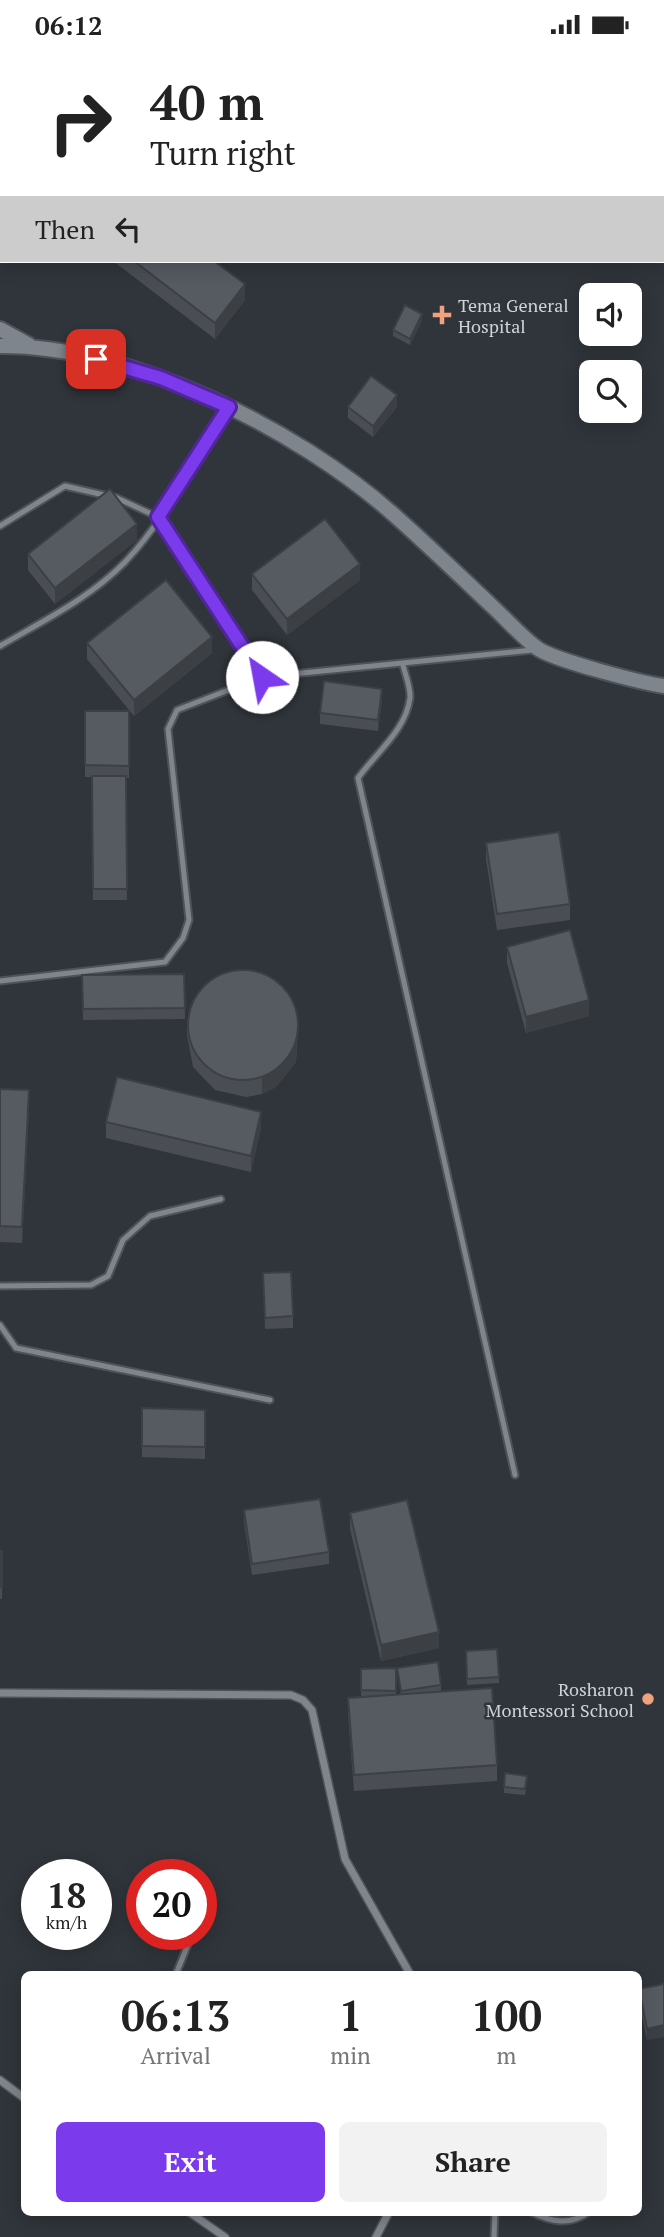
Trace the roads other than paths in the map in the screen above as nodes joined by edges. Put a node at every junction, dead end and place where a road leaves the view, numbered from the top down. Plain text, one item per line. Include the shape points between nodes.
1 (0, 329) edge
2 (0, 345) edge
3 (30, 345) junction
4 (229, 407) junction
5 (158, 517) junction
6 (0, 526) edge
7 (0, 646) edge
8 (539, 650) junction
9 (403, 665) junction
10 (262, 677) junction
11 (664, 686) edge
12 (0, 982) edge
13 (222, 1199) dead end
14 (0, 1286) edge
15 (0, 1325) edge
16 (270, 1400) dead end
17 (515, 1475) dead end
18 (0, 1693) edge
19 (186, 1950) edge
20 (177, 1971) edge
21 (408, 1971) edge
22 (0, 2080) edge
23 (21, 2096) edge
24 (195, 2216) edge
25 (387, 2216) edge
26 (495, 2216) edge
27 (541, 2216) edge
28 (581, 2216) edge
29 (225, 2237) edge
30 (376, 2237) edge
31 (495, 2237) edge

1 - 3 street
2 - 3 street
3 - 4 street via 161,378
4 - 5 lane
4 - 8 street via 330,462 392,513
5 - 6 lane via 117,498 65,486
5 - 7 lane via 125,562 77,602
5 - 10 lane
8 - 9 lane
8 - 11 street
9 - 10 lane
9 - 17 lane via 411,697 399,729 358,778
10 - 12 lane via 177,710 168,729 189,920 184,938 165,962
13 - 14 lane via 150,1216 123,1240 108,1276 91,1285
15 - 16 lane via 16,1348
18 - 21 street via 291,1695 303,1700 312,1710 345,1859
19 - 20 lane
22 - 23 street
24 - 29 street
25 - 30 street
26 - 31 lane
27 - 28 lane via 553,2221

